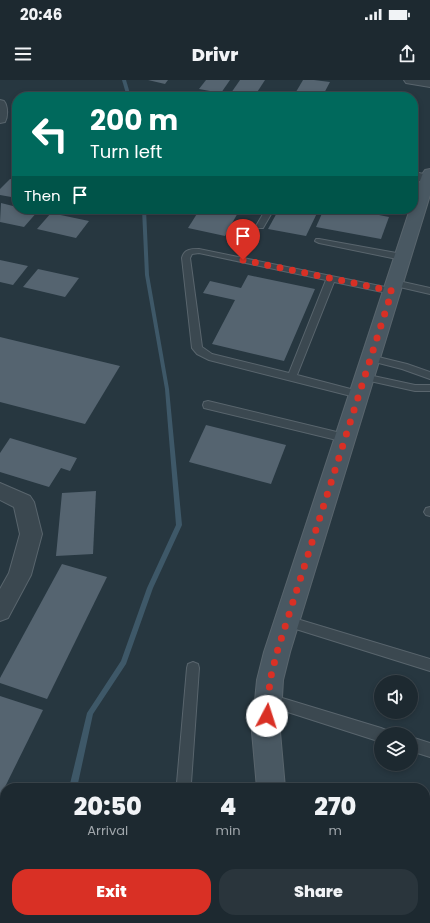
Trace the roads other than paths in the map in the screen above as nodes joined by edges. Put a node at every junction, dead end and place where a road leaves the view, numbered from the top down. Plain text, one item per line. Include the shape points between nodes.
1 (410, 80) edge
2 (430, 83) edge
3 (0, 104) edge
4 (0, 119) edge
5 (424, 176) edge
6 (419, 205) edge
7 (267, 214) edge
8 (416, 214) edge
9 (260, 226) dead end
10 (319, 241) dead end
11 (402, 257) junction
12 (331, 278) junction
13 (393, 287) junction
14 (430, 291) edge
15 (364, 376) junction
16 (430, 376) edge
17 (292, 377) junction
18 (430, 388) edge
19 (208, 405) dead end
20 (345, 438) junction
21 (0, 491) edge
22 (0, 611) edge
23 (287, 621) junction
24 (430, 665) edge
25 (193, 668) dead end
26 (268, 700) junction
27 (374, 733) edge
28 (418, 746) edge
29 (430, 750) edge
30 (184, 783) edge
31 (271, 783) edge

1 - 2 street
3 - 4 street
5 - 6 street
7 - 9 lane
8 - 11 street
10 - 11 lane
11 - 13 street
12 - 13 lane
12 - 17 lane
12 - 17 lane via 200,251 187,254 197,348 200,352 209,357
13 - 14 lane
13 - 15 street
15 - 16 lane via 404,366
15 - 17 lane
15 - 18 lane via 415,388
15 - 20 street
19 - 20 lane
20 - 23 street
21 - 22 street via 23,502 31,534 20,575
23 - 24 lane
23 - 26 street via 270,680
25 - 30 lane
26 - 27 lane
26 - 31 street via 266,732
28 - 29 lane

